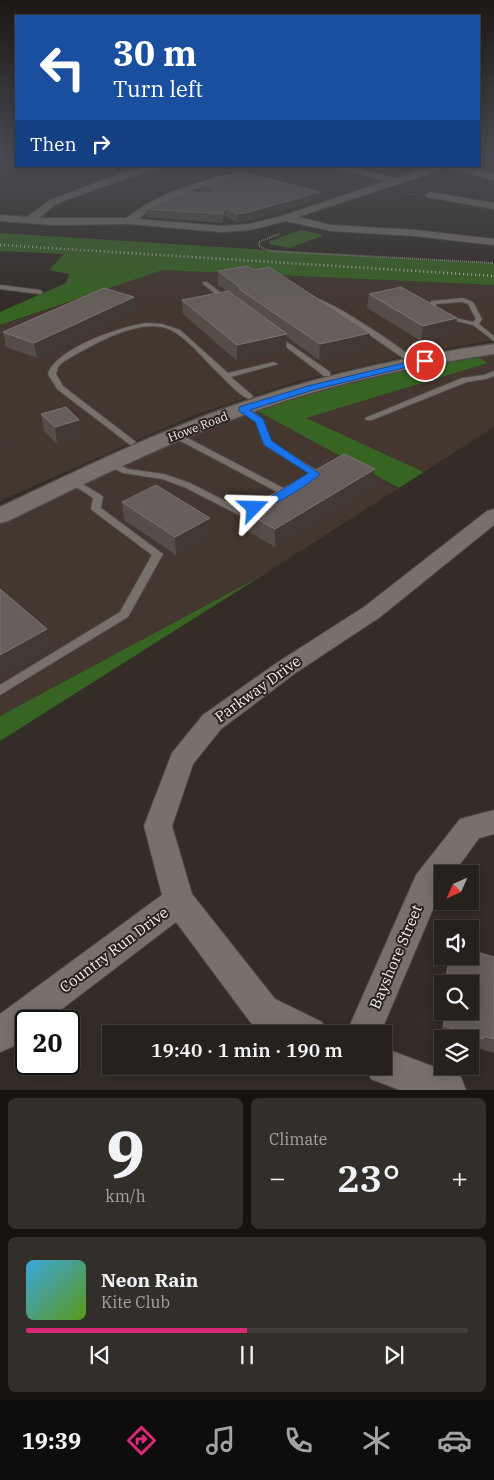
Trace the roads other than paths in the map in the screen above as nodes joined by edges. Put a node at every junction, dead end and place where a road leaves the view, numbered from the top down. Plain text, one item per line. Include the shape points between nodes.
1 (46, 208) edge
2 (143, 208) edge
3 (316, 208) edge
4 (0, 218) edge
5 (286, 218) junction
6 (30, 220) junction
7 (129, 221) junction
8 (494, 242) edge
9 (205, 283) dead end
10 (0, 287) edge
11 (40, 292) dead end
12 (311, 297) edge
13 (235, 306) edge
14 (475, 324) junction
15 (265, 328) edge
16 (494, 340) edge
17 (494, 349) edge
18 (406, 356) junction
19 (274, 364) dead end
20 (494, 373) edge
21 (327, 374) junction
22 (225, 376) junction
23 (246, 403) junction
24 (369, 418) dead end
25 (176, 435) junction
26 (132, 442) junction
27 (111, 464) junction
28 (73, 482) junction
29 (294, 488) junction
30 (0, 501) edge
31 (494, 515) edge
32 (0, 516) edge
33 (0, 691) edge
34 (494, 822) edge
35 (179, 901) junction
36 (292, 1025) edge
37 (367, 1025) edge
38 (0, 1035) edge
39 (392, 1069) edge
40 (448, 1090) edge

1 - 6 street
2 - 7 street
3 - 5 street
4 - 6 street
5 - 7 street via 250,227 221,229
5 - 8 street via 331,228
6 - 7 street
9 - 13 lane
10 - 11 lane
12 - 18 lane
14 - 14 lane via 433,309 433,302 463,300 471,303 479,319
14 - 16 lane
15 - 21 lane
16 - 18 street, Howe Road
17 - 23 street, Howe Road via 374,372
18 - 21 street, Howe Road
19 - 22 lane
20 - 24 lane via 464,380
21 - 23 street, Howe Road
22 - 23 lane
22 - 26 lane via 178,331 165,325 135,325 121,329 60,360 52,374 60,387
23 - 25 street, Howe Road
23 - 26 street, Howe Road via 192,416
23 - 29 lane via 260,421 268,443 315,474
25 - 27 street, Howe Road
25 - 29 lane
26 - 30 street, Howe Road
27 - 28 street, Howe Road
27 - 29 lane via 126,472 164,477 187,485 240,512 270,503
28 - 32 street, Howe Road
28 - 33 lane via 98,497 96,509 158,554 124,614
31 - 35 street, Parkway Drive via 372,612 286,668 212,722 181,760 158,826
34 - 37 street, Bayshore Street via 470,828 427,885
35 - 36 street, Parkway Drive via 263,1011
35 - 38 street, Country Run Drive
39 - 40 street

